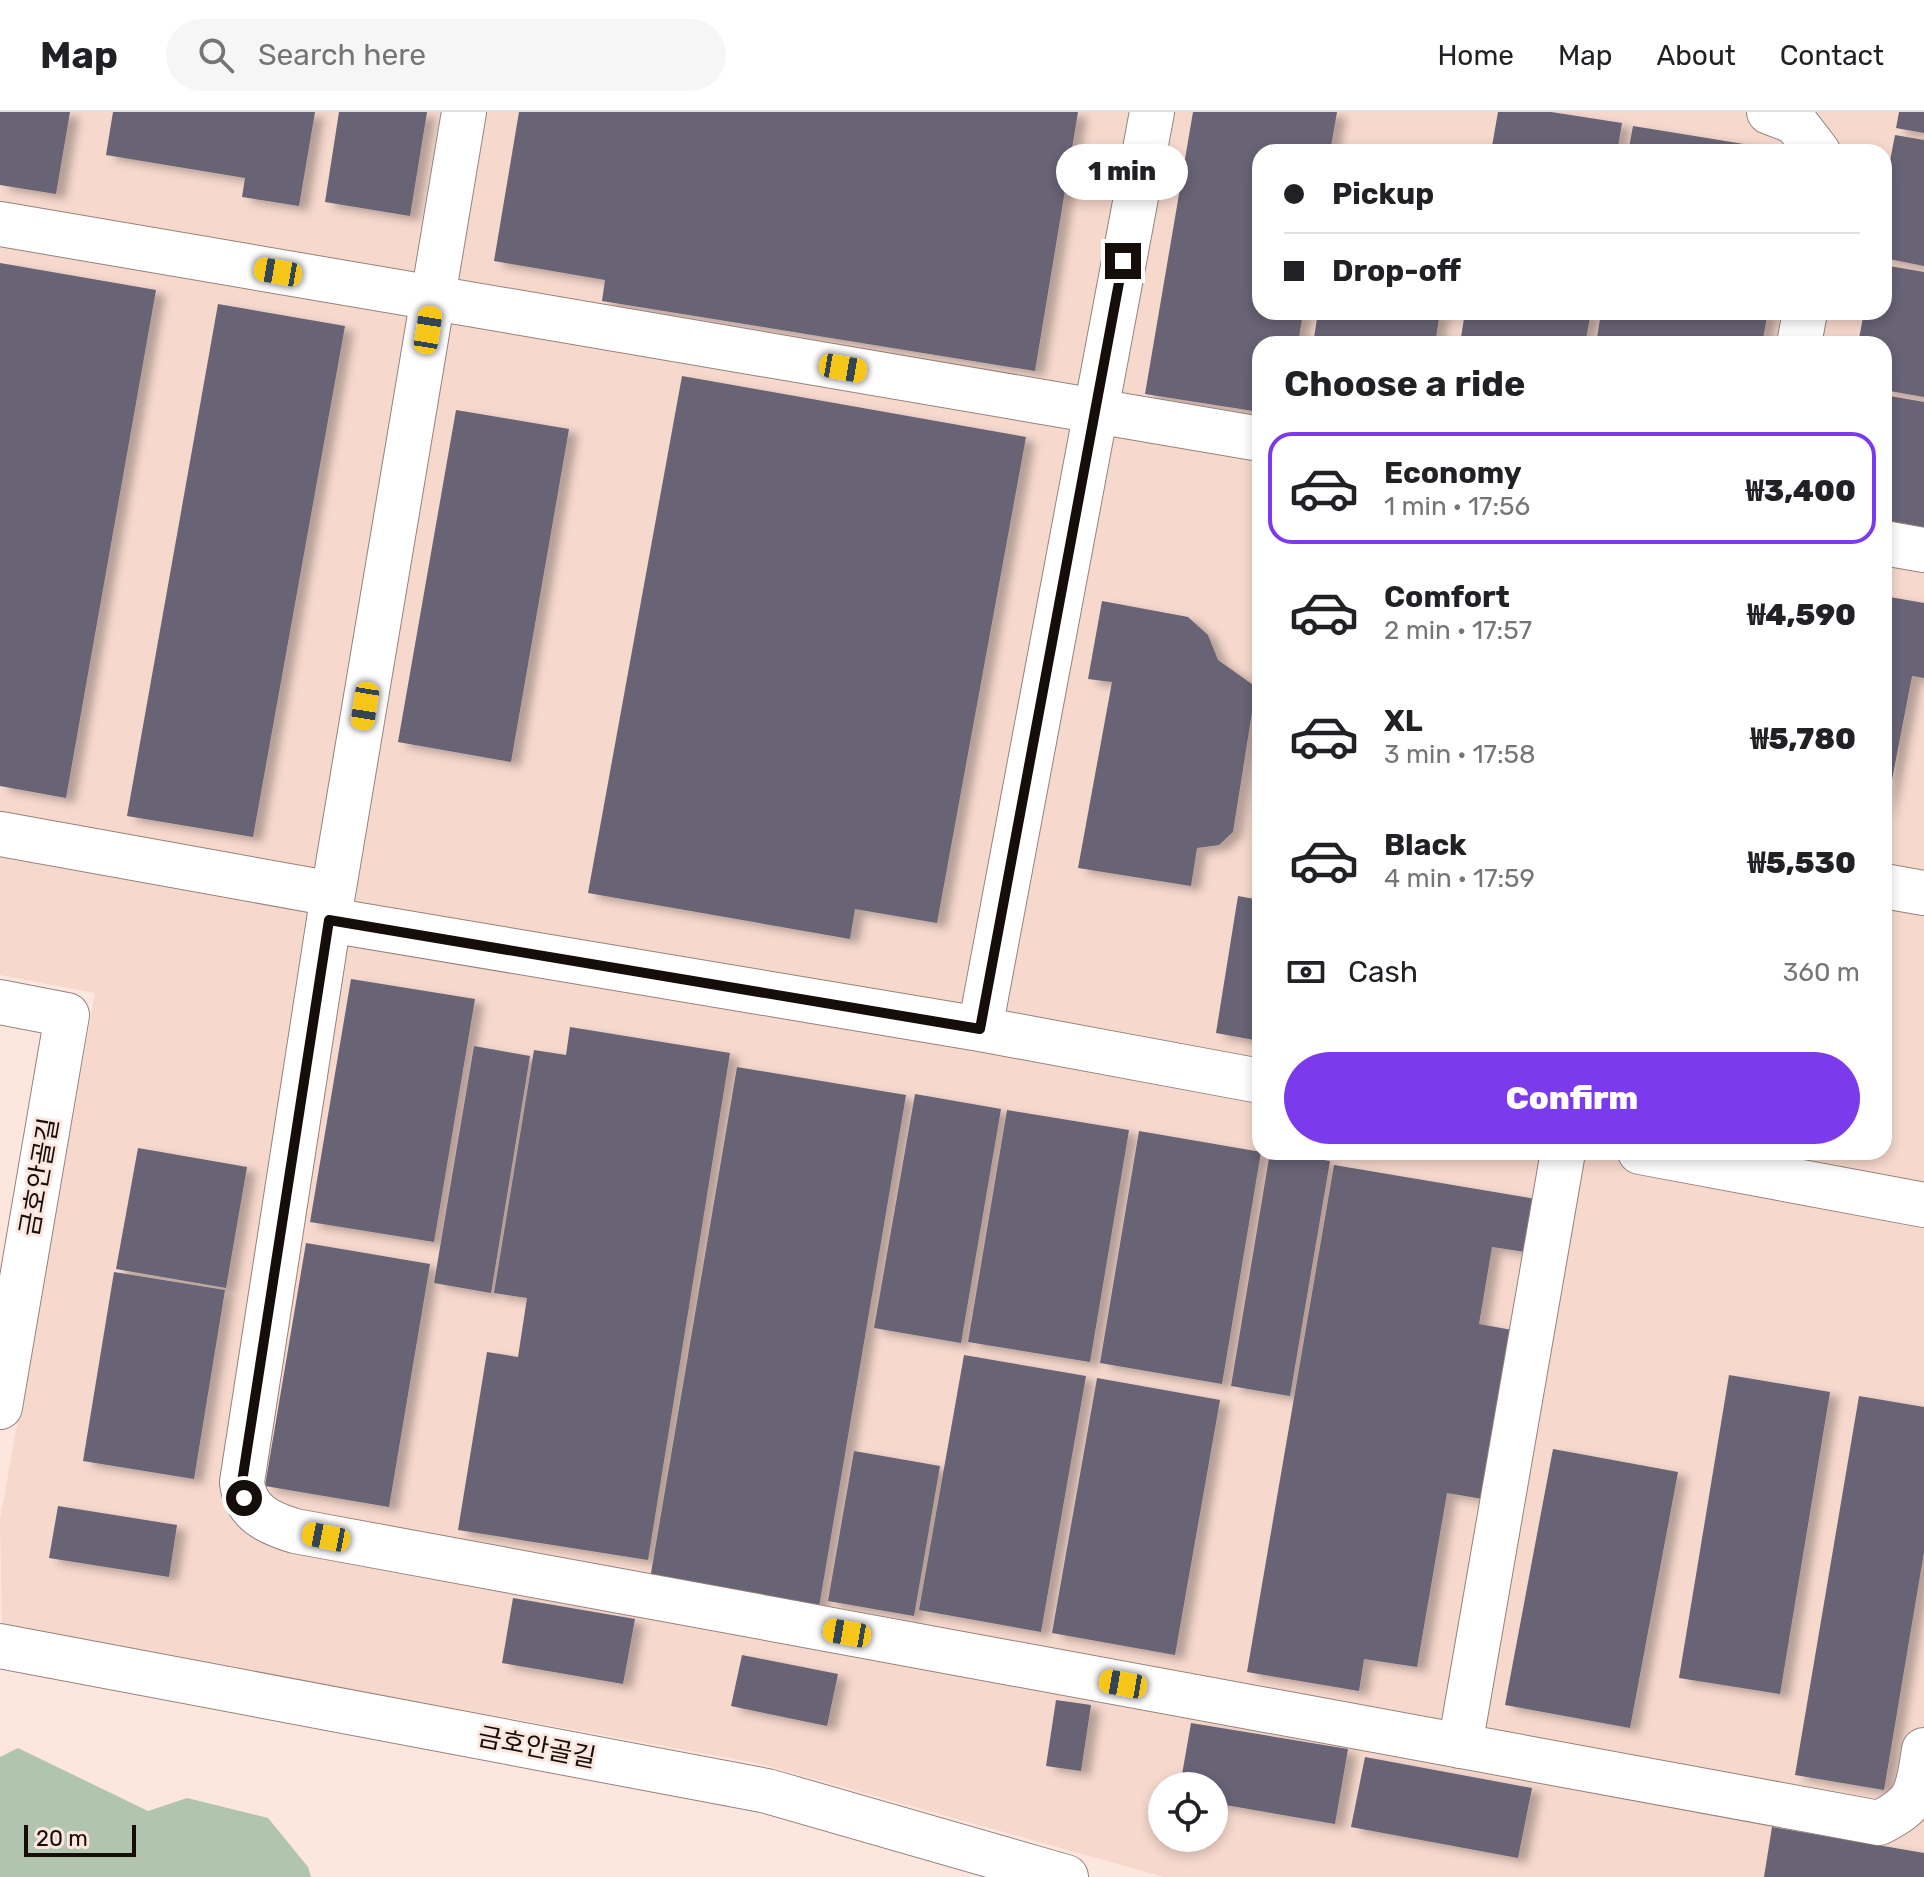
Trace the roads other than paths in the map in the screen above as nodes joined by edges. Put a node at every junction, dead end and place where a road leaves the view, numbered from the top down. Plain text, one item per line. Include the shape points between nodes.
1 (464, 112) edge
2 (1152, 112) edge
3 (1769, 112) edge
4 (1812, 144) edge
5 (0, 224) edge
6 (433, 298) junction
7 (1095, 411) junction
8 (1252, 438) edge
9 (1892, 544) edge
10 (1924, 550) edge
11 (0, 834) edge
12 (1892, 887) edge
13 (1924, 893) edge
14 (331, 907) junction
15 (0, 1002) edge
16 (980, 1029) junction
17 (1252, 1080) edge
18 (1562, 1160) edge
19 (1683, 1160) edge
20 (1924, 1205) edge
21 (0, 1407) edge
22 (0, 1646) edge
23 (1460, 1746) junction
24 (1924, 1750) edge
25 (1066, 1877) edge

1 - 6 street
2 - 7 street
3 - 4 street via 1795,122
5 - 6 street
6 - 7 street
6 - 14 street
7 - 8 street
7 - 16 street
9 - 10 street
11 - 14 street
12 - 13 street
14 - 16 street
14 - 23 street via 242,1482 244,1498 256,1513 295,1531
15 - 21 street, 금호안골길 via 67,1015
16 - 17 street
18 - 23 street
19 - 20 street
22 - 25 street, 금호안골길 via 767,1791
23 - 24 street via 1879,1823 1916,1797

